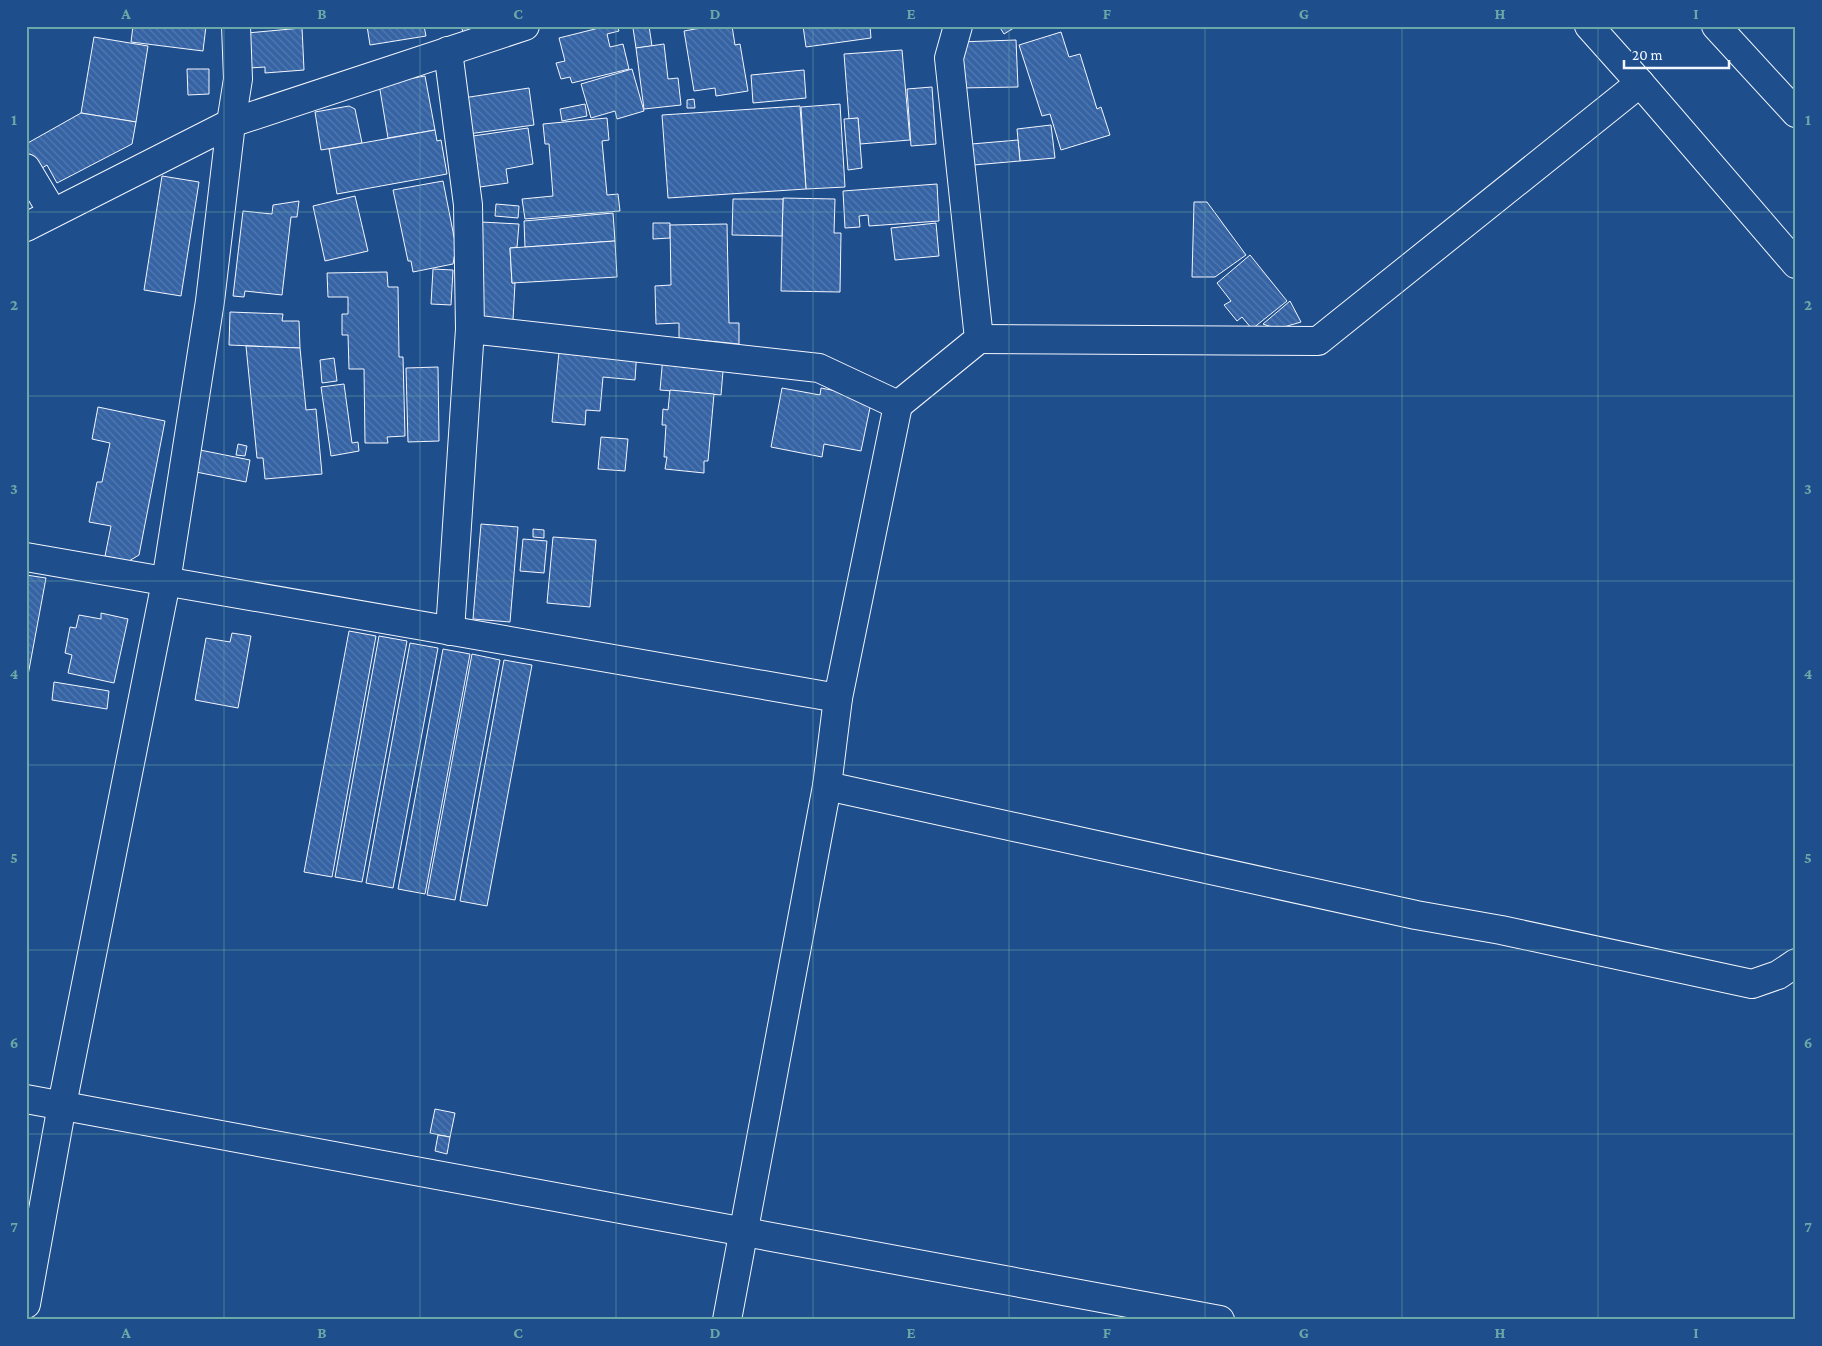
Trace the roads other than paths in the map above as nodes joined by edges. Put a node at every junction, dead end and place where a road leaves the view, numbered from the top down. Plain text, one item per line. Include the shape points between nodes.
1 (236, 26) edge
2 (525, 26) edge
3 (958, 26) edge
4 (1589, 26) edge
5 (1716, 26) edge
6 (448, 51) junction
7 (1640, 83) junction
8 (1796, 113) edge
9 (231, 123) junction
10 (26, 168) edge
11 (54, 213) junction
12 (26, 227) edge
13 (1796, 264) edge
14 (470, 329) junction
15 (979, 340) junction
16 (898, 405) junction
17 (26, 557) edge
18 (166, 582) junction
19 (450, 631) junction
20 (838, 698) junction
21 (827, 786) junction
22 (1796, 963) edge
23 (26, 1098) edge
24 (62, 1105) junction
25 (744, 1232) junction
26 (26, 1304) edge
27 (727, 1320) edge
28 (1220, 1320) edge

1 - 9 street via 238,79
2 - 6 street
3 - 15 street via 949,58
4 - 7 street
5 - 8 street
6 - 9 street
6 - 14 street via 468,205
7 - 13 street
7 - 15 street via 1318,341
9 - 11 street
9 - 18 street via 210,301
10 - 11 street
11 - 12 street
14 - 16 street via 819,368
14 - 19 street
15 - 16 street
16 - 20 street
17 - 18 street
18 - 19 street
18 - 24 street
19 - 20 street
20 - 21 street
21 - 22 street via 1416,915 1752,984 1778,975
21 - 25 street
23 - 24 street
24 - 25 street
24 - 26 street
25 - 27 street
25 - 28 street

